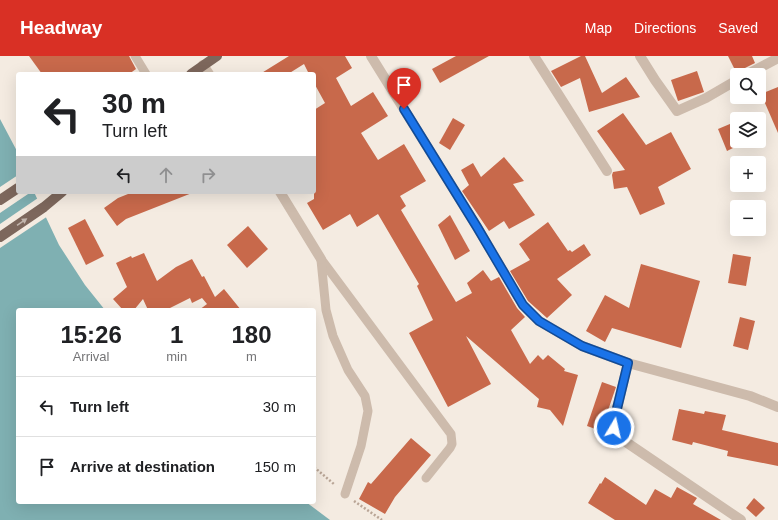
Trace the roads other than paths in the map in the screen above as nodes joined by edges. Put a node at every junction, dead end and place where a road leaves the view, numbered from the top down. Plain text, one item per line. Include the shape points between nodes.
1 (135, 56) edge
2 (217, 56) edge
3 (371, 56) edge
4 (534, 56) edge
5 (640, 56) edge
6 (778, 58) edge
7 (759, 68) edge
8 (206, 70) edge
9 (145, 72) edge
10 (730, 84) edge
11 (608, 170) dead end
12 (16, 189) edge
13 (60, 194) edge
14 (281, 194) edge
15 (0, 200) edge
16 (0, 237) edge
17 (321, 259) junction
18 (628, 363) junction
19 (778, 407) edge
20 (426, 478) dead end
21 (345, 494) road end
22 (741, 520) edge

1 - 9 lane
2 - 8 main road
3 - 18 street via 523,305 539,321 582,346
4 - 11 street
5 - 10 street via 677,111
6 - 7 street
12 - 15 main road
16 -> 13 main road
14 - 17 street
17 - 20 lane via 451,434 450,448
17 - 21 lane via 326,310 333,336 348,370 365,396 368,411 361,446
18 - 19 street via 750,396
18 - 22 street via 614,421 616,434

